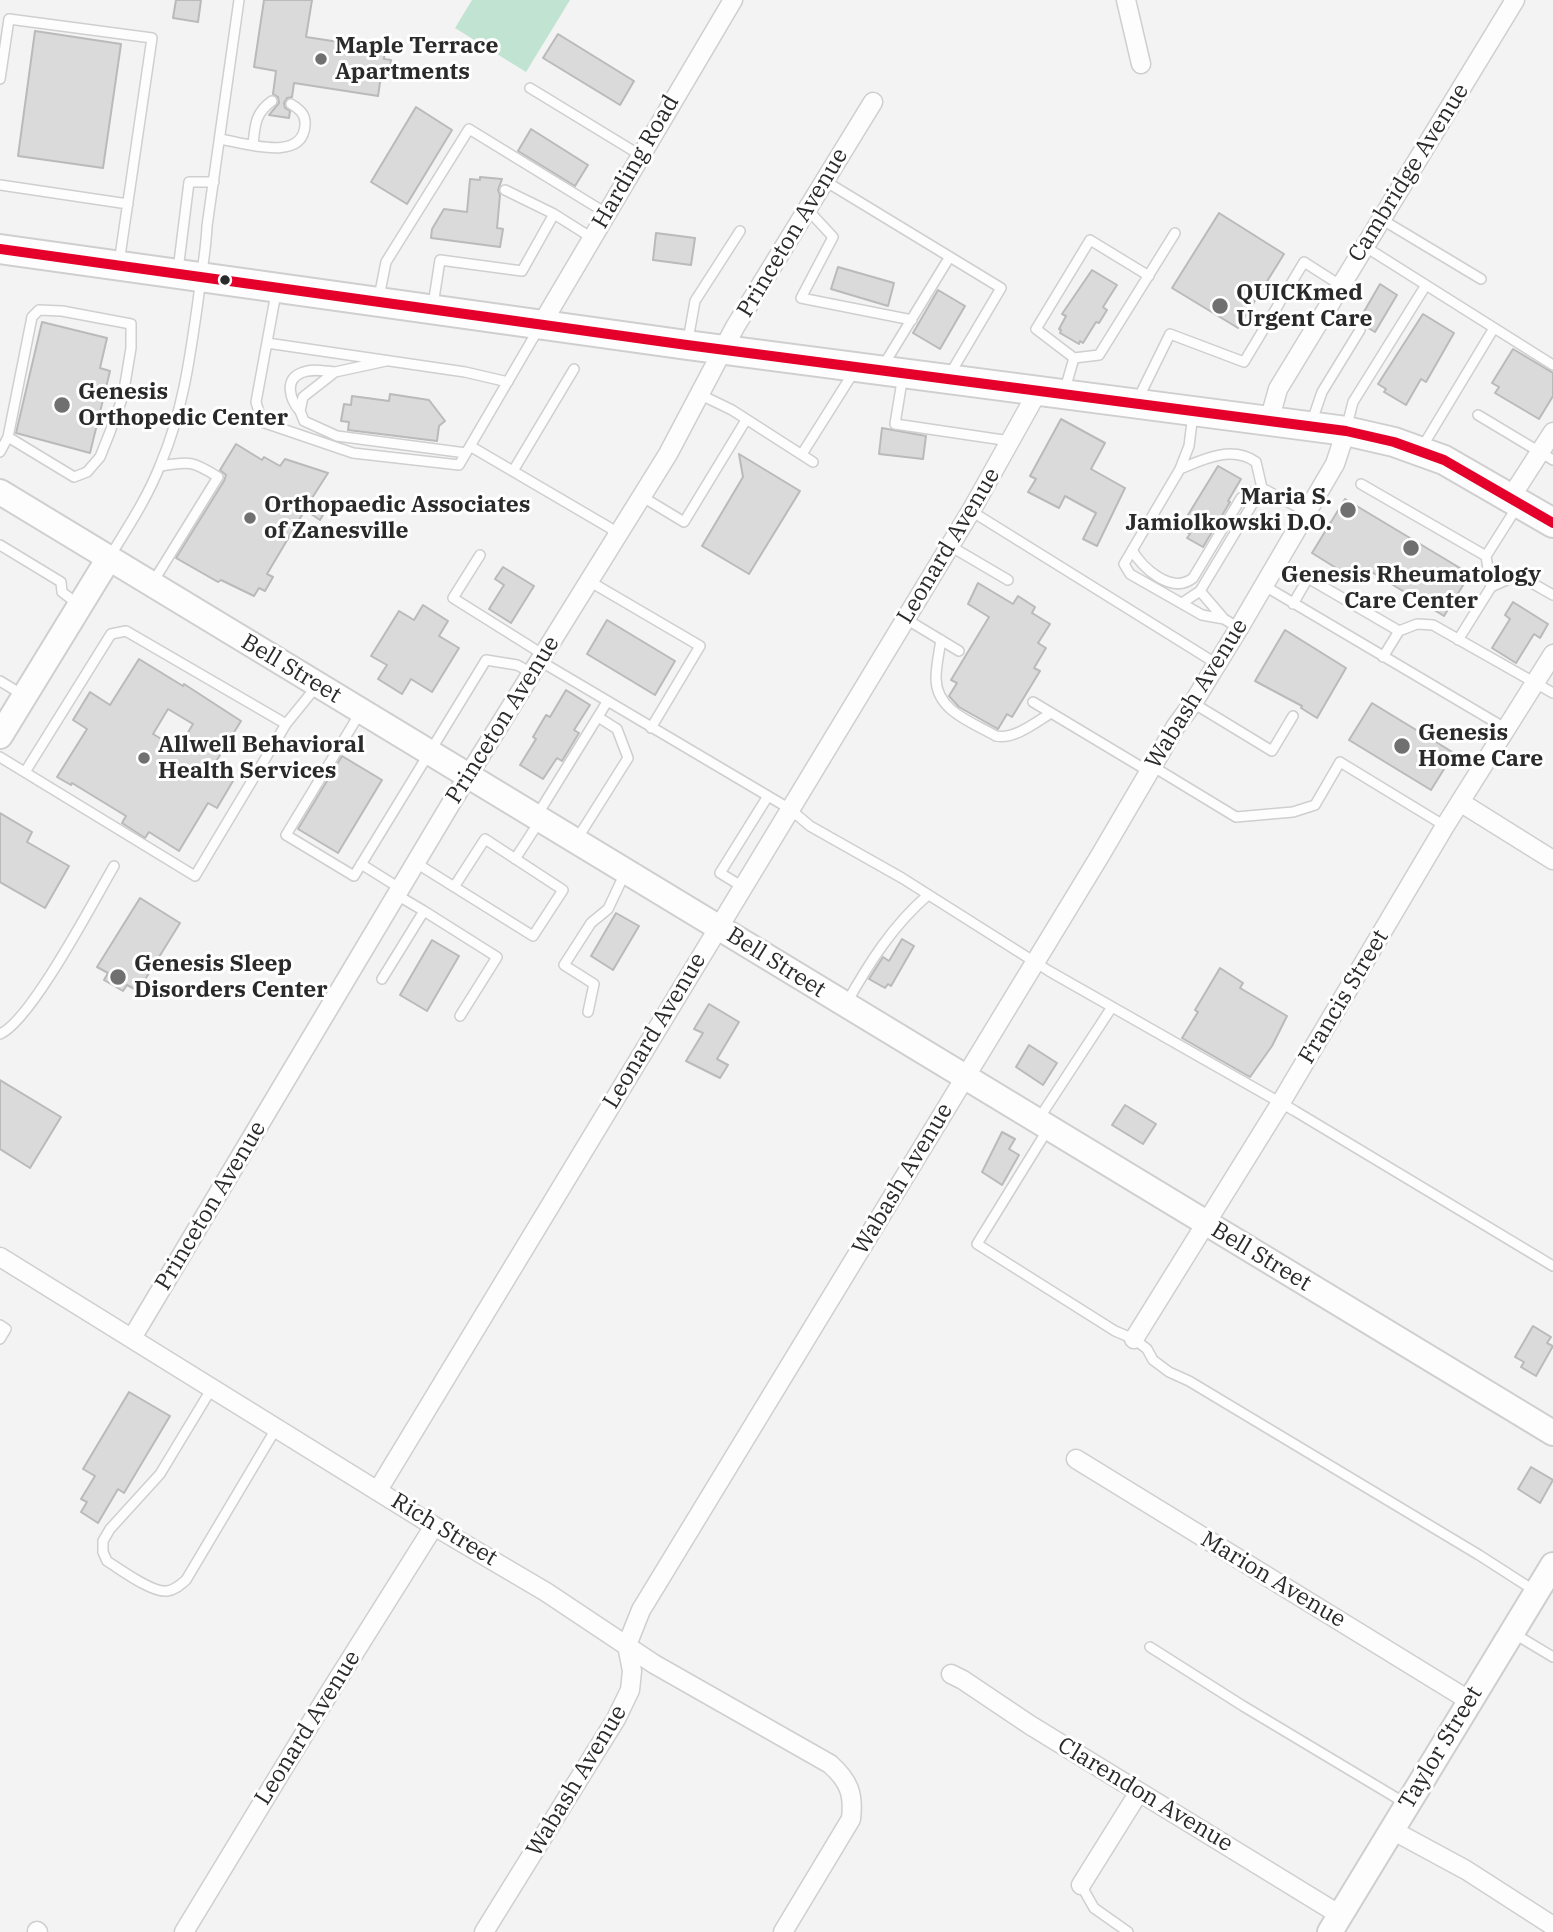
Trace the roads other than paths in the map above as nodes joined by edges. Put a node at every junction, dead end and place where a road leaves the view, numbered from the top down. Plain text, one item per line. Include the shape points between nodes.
1 (239, 0) edge
2 (733, 0) edge
3 (1126, 0) edge
4 (1515, 0) edge
5 (1141, 64) dead end
6 (0, 79) edge
7 (530, 88) dead end
8 (272, 101) dead end
9 (873, 102) dead end
10 (291, 104) dead end
11 (220, 139) junction
12 (253, 145) junction
13 (640, 155) junction
14 (825, 181) junction
15 (214, 182) junction
16 (0, 185) edge
17 (505, 191) dead end
18 (128, 204) junction
19 (808, 210) junction
20 (606, 213) junction
21 (554, 214) junction
22 (1381, 219) junction
23 (740, 231) dead end
24 (1175, 233) dead end
25 (592, 237) junction
26 (1364, 246) junction
27 (3, 253) edge
28 (949, 258) junction
29 (119, 266) junction
30 (190, 276) junction
31 (1149, 276) junction
32 (1481, 279) dead end
33 (1340, 285) junction
34 (1426, 285) junction
35 (277, 288) junction
36 (378, 302) junction
37 (432, 310) junction
38 (912, 320) junction
39 (541, 325) junction
40 (1494, 328) junction
41 (1360, 330) dead end
42 (267, 343) junction
43 (687, 345) junction
44 (724, 350) junction
45 (1074, 358) junction
46 (386, 361) junction
47 (1553, 365) edge
48 (574, 369) dead end
49 (880, 371) junction
50 (335, 372) junction
51 (947, 379) junction
52 (508, 382) junction
53 (1051, 393) junction
54 (701, 395) junction
55 (1135, 405) junction
56 (300, 411) junction
57 (1193, 412) junction
58 (1478, 415) dead end
59 (746, 420) junction
60 (1269, 421) junction
61 (1310, 426) junction
62 (1346, 431) junction
63 (1553, 432) edge
64 (8, 437) junction
65 (1011, 441) junction
66 (468, 449) junction
67 (1420, 451) junction
68 (0, 452) edge
69 (802, 454) junction
70 (1547, 456) edge
71 (813, 461) dead end
72 (161, 466) junction
73 (1180, 469) junction
74 (513, 471) junction
75 (1361, 484) dead end
76 (1262, 488) junction
77 (1, 496) edge
78 (641, 496) junction
79 (1515, 500) junction
80 (971, 511) junction
81 (1307, 512) junction
82 (1553, 523) edge
83 (617, 535) junction
84 (0, 546) edge
85 (950, 546) junction
86 (1132, 550) junction
87 (480, 555) dead end
88 (1486, 556) junction
89 (109, 558) junction
90 (1008, 580) dead end
91 (589, 581) junction
92 (152, 584) junction
93 (1264, 585) junction
94 (1491, 587) junction
95 (1200, 591) junction
96 (1553, 595) edge
97 (1182, 603) junction
98 (79, 604) junction
99 (1293, 604) junction
100 (906, 619) junction
101 (1231, 623) junction
102 (1399, 631) junction
103 (941, 640) junction
104 (1458, 640) junction
105 (959, 651) dead end
106 (1553, 654) edge
107 (1383, 657) junction
108 (539, 663) junction
109 (1217, 664) junction
110 (0, 681) edge
111 (1535, 683) junction
112 (317, 685) junction
113 (1553, 693) edge
114 (24, 696) junction
115 (607, 702) junction
116 (1033, 702) dead end
117 (1193, 703) junction
118 (361, 711) junction
119 (1051, 713) junction
120 (1293, 716) dead end
121 (598, 717) junction
122 (286, 724) junction
123 (651, 728) junction
124 (1505, 728) junction
125 (0, 736) edge
126 (429, 752) junction
127 (0, 757) edge
128 (1150, 768) junction
129 (25, 772) junction
130 (468, 776) junction
131 (768, 796) junction
132 (1460, 802) junction
133 (790, 809) junction
134 (538, 818) junction
135 (1445, 826) junction
136 (576, 841) junction
137 (515, 859) junction
138 (1553, 860) edge
139 (416, 863) junction
140 (361, 864) junction
141 (114, 866) dead end
142 (626, 872) junction
143 (454, 887) junction
144 (743, 887) junction
145 (399, 892) junction
146 (928, 895) junction
147 (424, 911) junction
148 (718, 927) junction
149 (1035, 961) junction
150 (382, 979) dead end
151 (845, 1005) junction
152 (1112, 1007) junction
153 (588, 1012) dead end
154 (460, 1016) dead end
155 (0, 1034) edge
156 (965, 1078) junction
157 (1280, 1104) junction
158 (1042, 1125) junction
159 (1205, 1224) junction
160 (0, 1258) edge
161 (1553, 1266) edge
162 (0, 1325) edge
163 (132, 1338) junction
164 (0, 1339) edge
165 (1134, 1339) junction
166 (212, 1388) junction
167 (277, 1427) junction
168 (1553, 1433) edge
169 (1076, 1459) dead end
170 (378, 1490) junction
171 (434, 1526) junction
172 (1553, 1564) edge
173 (1536, 1592) junction
174 (1512, 1632) junction
175 (627, 1645) junction
176 (1150, 1647) dead end
177 (1553, 1657) edge
178 (951, 1675) dead end
179 (1470, 1701) junction
180 (1139, 1792) junction
181 (1407, 1804) junction
182 (1392, 1830) junction
183 (1081, 1885) joint
184 (1335, 1924) edge
185 (1553, 1926) edge
186 (184, 1932) edge
187 (484, 1932) edge
188 (783, 1932) edge
189 (1128, 1932) edge

1 - 11 lane
2 - 13 street, Harding Road
3 - 5 street
4 - 22 street, Cambridge Avenue
6 - 18 lane via 9,19 152,38
7 - 13 lane
8 - 12 lane via 257,118
9 - 14 street, Princeton Avenue
10 - 12 lane via 300,109 306,122 294,145 283,149
11 - 12 lane
11 - 15 lane
13 - 20 street, Harding Road
14 - 19 street, Princeton Avenue
14 - 28 lane
15 - 30 lane
15 - 30 lane via 190,182
16 - 18 lane
17 - 21 lane
18 - 29 lane
19 - 38 lane via 833,237 801,298
19 - 44 street, Princeton Avenue
20 - 25 street, Harding Road
20 - 36 lane via 469,129 386,262
21 - 25 lane
21 - 37 lane via 522,271 440,260
22 - 26 street, Cambridge Avenue
22 - 32 lane
23 - 43 lane via 695,301
24 - 31 lane
25 - 39 street, Harding Road
26 - 33 street, Cambridge Avenue
26 - 34 lane
27 - 29 main road
28 - 38 lane
28 - 51 lane via 1001,288
29 - 30 main road
30 - 35 main road
30 - 72 lane via 186,385
31 - 45 lane via 1099,355
31 - 45 lane via 1090,240 1036,329
33 - 55 lane via 1304,262 1244,362 1170,334
33 - 60 street, Cambridge Avenue via 1278,389
34 - 40 lane
34 - 62 lane via 1353,402
35 - 36 main road
35 - 42 lane
36 - 37 main road
37 - 39 main road
38 - 49 lane
39 - 43 main road
39 - 52 lane
40 - 47 lane
40 - 67 lane
41 - 61 lane via 1322,392
42 - 46 lane
42 - 66 lane via 256,402 262,422 353,453 459,465
43 - 44 main road
44 - 49 main road
44 - 54 street, Princeton Avenue
45 - 53 lane
46 - 50 lane
46 - 52 lane
48 - 74 lane
49 - 51 main road
49 - 65 lane via 895,424
49 - 69 lane
50 - 56 lane via 303,397
50 - 56 lane via 313,370 300,373 291,382 293,403
51 - 53 main road
52 - 66 lane
53 - 55 main road
53 - 65 street, Leonard Avenue
54 - 59 lane
54 - 78 street, Princeton Avenue
55 - 57 main road
56 - 66 lane via 304,421 337,436
57 - 60 main road
57 - 73 lane via 1189,446
58 - 70 lane
59 - 69 lane
59 - 78 lane via 684,522
60 - 61 main road
61 - 62 main road
62 - 67 main road
62 - 81 street, Wabash Avenue via 1335,464
63 - 70 street
64 - 64 lane via 32,317 39,310 131,324 122,396 100,457 87,472 74,477
64 - 68 lane
65 - 80 street, Leonard Avenue
66 - 74 lane
67 - 79 main road
69 - 71 lane
70 - 79 street
72 - 89 lane
72 - 92 lane via 185,461 218,477
73 - 76 lane via 1218,454 1248,457 1256,462
73 - 86 lane
74 - 83 lane
75 - 88 lane
76 - 81 lane
76 - 86 lane via 1241,498 1187,583 1165,580 1139,564
76 - 95 lane
77 - 89 street, Bell Street
78 - 83 street, Princeton Avenue
79 - 82 main road
79 - 88 lane
80 - 85 street, Leonard Avenue
80 - 109 lane
81 - 93 street, Wabash Avenue
83 - 91 street, Princeton Avenue
84 - 98 lane via 61,582 62,592
85 - 90 lane
85 - 100 street, Leonard Avenue
86 - 97 lane via 1124,564 1130,573
87 - 108 lane via 453,598
88 - 94 lane
89 - 92 street, Bell Street
89 - 98 street
91 - 108 street, Princeton Avenue
91 - 123 lane via 700,646
92 - 112 street, Bell Street
93 - 99 lane
93 - 101 street, Wabash Avenue
94 - 96 lane via 1518,575
94 - 104 lane
95 - 97 lane
95 - 101 lane
97 - 101 lane via 1202,615
98 - 114 street
99 - 102 lane via 1308,579
99 - 107 lane
100 - 103 lane
100 - 133 street, Leonard Avenue
101 - 109 street, Wabash Avenue
102 - 104 lane via 1417,624 1433,625
102 - 107 lane
103 - 105 lane
103 - 119 lane via 936,680 946,707 1003,738
104 - 111 lane
106 - 111 street, Francis Street
107 - 124 lane
108 - 115 lane
108 - 126 lane via 485,660
108 - 130 street, Princeton Avenue
109 - 117 street, Wabash Avenue
110 - 114 lane
111 - 113 lane
111 - 124 street, Francis Street
112 - 118 street, Bell Street
112 - 122 lane
114 - 125 street
115 - 121 lane
115 - 123 lane
116 - 119 lane
117 - 120 lane via 1272,751
117 - 128 street, Wabash Avenue
118 - 126 street, Bell Street
118 - 140 lane via 286,835 354,876
119 - 128 lane
121 - 134 lane
121 - 136 lane via 617,729 628,758
122 - 129 lane via 126,631 111,634
122 - 129 lane via 195,876
123 - 131 lane
124 - 132 street, Francis Street
126 - 130 street, Bell Street
126 - 140 lane
127 - 129 lane
128 - 135 lane via 1236,817 1293,812 1315,805 1340,762
128 - 149 street, Wabash Avenue
130 - 134 street, Bell Street
130 - 139 street, Princeton Avenue
131 - 133 lane
131 - 144 lane via 720,873
132 - 135 street, Francis Street
132 - 138 street
133 - 144 street, Leonard Avenue
133 - 146 lane via 810,826
134 - 136 street, Bell Street
134 - 137 lane
135 - 157 street, Francis Street
136 - 142 street, Bell Street
137 - 143 lane via 485,839
137 - 143 lane via 563,890 533,936
139 - 143 lane
139 - 145 street, Princeton Avenue
140 - 145 lane
141 - 155 lane via 31,1005
142 - 148 street, Bell Street
142 - 153 lane via 608,909 590,923 564,965 594,984
144 - 148 street, Leonard Avenue
145 - 147 lane
145 - 163 street, Princeton Avenue
146 - 149 lane
146 - 151 lane via 906,914
147 - 150 lane
147 - 154 lane via 497,957
148 - 151 street, Bell Street
148 - 170 street, Leonard Avenue
149 - 152 lane
149 - 156 street, Wabash Avenue
151 - 156 street, Bell Street
152 - 157 lane
152 - 158 lane
156 - 158 street, Bell Street
156 - 175 street, Wabash Avenue via 641,1610
157 - 159 street, Francis Street
157 - 161 lane
158 - 159 street, Bell Street
158 - 165 lane via 977,1244
159 - 165 street, Francis Street
159 - 168 street, Bell Street
160 - 163 street, Rich Street
162 - 164 lane via 6,1329
163 - 166 street, Rich Street
165 - 173 lane via 1169,1372
166 - 167 street, Rich Street
166 - 167 lane via 160,1474 110,1529 103,1541 107,1561 157,1591 168,1591 186,1580
167 - 170 street, Rich Street
169 - 179 street, Marion Avenue
170 - 171 street, Rich Street
171 - 175 street, Rich Street
171 - 186 street, Leonard Avenue
172 - 173 street, Taylor Street
173 - 174 street, Taylor Street
174 - 177 lane
174 - 179 street, Taylor Street
175 - 187 street, Wabash Avenue via 630,1690 616,1719
175 - 188 street, Rich Street via 841,1773 853,1800 848,1824
176 - 181 lane
178 - 180 street, Clarendon Avenue
179 - 181 street, Taylor Street
180 - 183 street
180 - 184 street, Clarendon Avenue
181 - 182 street, Taylor Street
182 - 184 street, Taylor Street
182 - 185 street via 1466,1870
183 - 189 lane via 1094,1908

